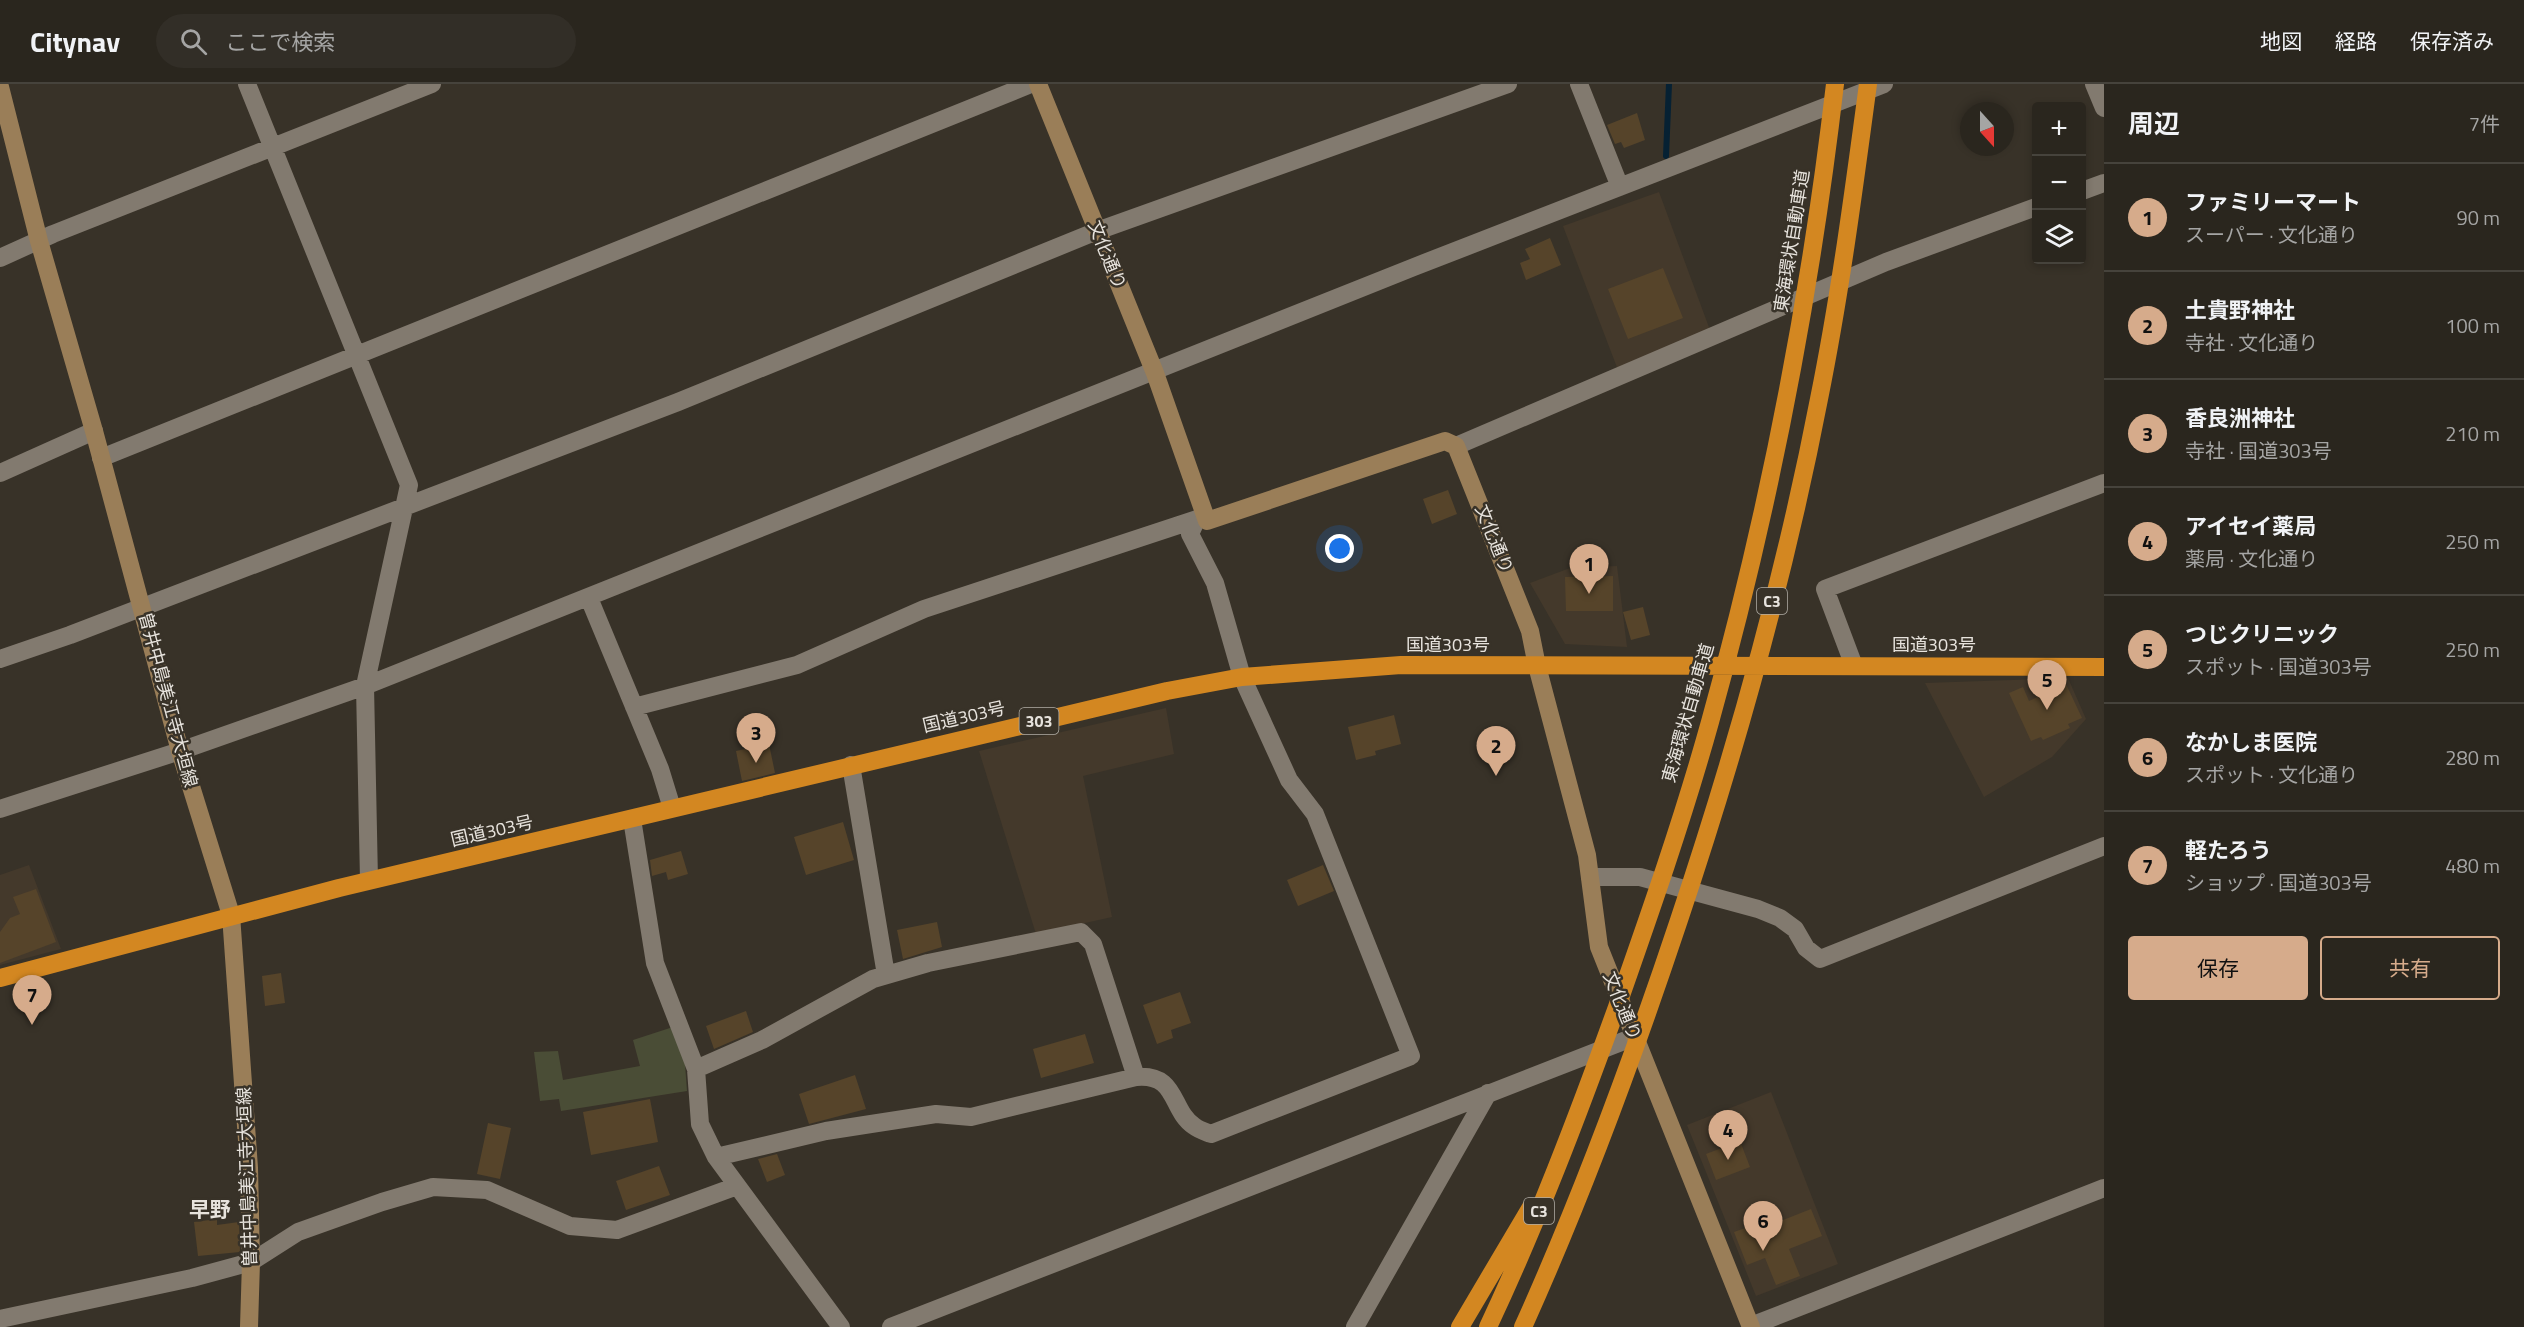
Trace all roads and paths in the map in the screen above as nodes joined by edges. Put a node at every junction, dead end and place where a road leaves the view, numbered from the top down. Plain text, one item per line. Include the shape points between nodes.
1 (247, 84) edge
2 (432, 84) edge
3 (1031, 84) edge
4 (1038, 84) edge
5 (1508, 84) edge
6 (1580, 84) edge
7 (1835, 84) edge
8 (1868, 84) edge
9 (1884, 84) edge
10 (2094, 84) edge
11 (0, 87) edge
12 (2104, 108) edge
13 (271, 148) junction
14 (2104, 183) edge
15 (1620, 187) junction
16 (2086, 190) edge
17 (2032, 209) edge
18 (1098, 231) junction
19 (39, 241) junction
20 (0, 258) edge
21 (355, 357) junction
22 (1155, 372) junction
23 (94, 431) junction
24 (1456, 446) junction
25 (101, 458) junction
26 (0, 473) edge
27 (2104, 483) edge
28 (404, 505) junction
29 (589, 598) junction
30 (142, 606) junction
31 (0, 659) edge
32 (1537, 666) junction
33 (1854, 666) junction
34 (2104, 667) edge
35 (1242, 677) junction
36 (365, 686) junction
37 (634, 707) junction
38 (180, 751) junction
39 (851, 765) junction
40 (0, 808) edge
41 (672, 808) junction
42 (632, 819) junction
43 (2104, 846) edge
44 (1590, 878) junction
45 (369, 880) junction
46 (231, 915) junction
47 (886, 975) junction
48 (0, 978) edge
49 (1634, 1036) junction
50 (696, 1069) junction
51 (1136, 1077) junction
52 (1488, 1093) junction
53 (1561, 1156) junction
54 (716, 1157) junction
55 (737, 1186) junction
56 (2104, 1188) edge
57 (252, 1262) junction
58 (0, 1319) edge
59 (249, 1327) edge
60 (841, 1327) edge
61 (891, 1327) edge
62 (1354, 1327) edge
63 (1460, 1327) edge
64 (1488, 1327) edge
65 (1523, 1327) edge
66 (1751, 1327) edge

1 - 13 street
2 - 13 street
3 - 21 street
4 - 18 street, 文化通り
5 - 18 street
6 - 15 street
7 - 53 highway, 東海環状自動車道 / C3 via 1824,186 1794,356 1710,723 1651,911
8 - 65 highway, C3 via 1819,400 1727,776 1615,1103
9 - 15 street
10 - 12 street
11 - 19 street, 曽井中島美江寺大垣線
13 - 19 street
13 - 21 street
14 - 16 street
15 - 22 street
17 - 24 street via 1887,262
18 - 22 street, 文化通り
18 - 28 street via 678,402
19 - 20 street
19 - 23 street, 曽井中島美江寺大垣線
21 - 25 street
21 - 28 street via 409,486
22 - 24 street, 文化通り via 1208,521 1445,441
22 - 29 street
23 - 25 street, 曽井中島美江寺大垣線
23 - 26 street
24 - 32 street, 文化通り via 1530,631
25 - 30 street, 曽井中島美江寺大垣線
27 - 33 street via 1825,589
28 - 30 street
28 - 36 street
29 - 36 street
29 - 37 street
30 - 31 street
30 - 38 street, 曽井中島美江寺大垣線
32 - 33 highway, 国道303号 / 303
32 - 35 highway, 国道303号 / 303 via 1401,666
32 - 44 street, 文化通り via 1576,807
33 - 34 highway, 国道303号 / 303
35 - 37 street via 1215,583 1190,534 1197,519 924,609 797,665
35 - 39 highway, 国道303号 / 303
35 - 51 street via 1289,780 1315,814 1411,1056 1212,1134 1192,1125 1166,1086 1150,1076
36 - 38 street
36 - 45 street
37 - 41 street
38 - 40 street
38 - 46 street, 曽井中島美江寺大垣線
39 - 41 highway, 国道303号 / 303
39 - 47 street
41 - 42 highway, 国道303号 / 303
42 - 45 highway, 国道303号 / 303
42 - 50 street via 655,963
43 - 44 street via 1820,959 1806,948 1795,929 1758,909 1640,877
44 - 49 street, 文化通り via 1599,947
45 - 46 highway, 国道303号 / 303
46 - 48 highway, 国道303号 / 303
46 - 57 street, 曽井中島美江寺大垣線
47 - 50 street via 762,1040
47 - 51 street via 1081,932 1093,944
49 - 52 street
49 - 66 street, 文化通り
50 - 54 street via 700,1124
51 - 54 street via 971,1117 936,1114 826,1131
52 - 61 street
52 - 62 street
53 - 63 highway
53 - 64 highway, 東海環状自動車道 / C3
54 - 55 street
55 - 57 street via 617,1230 570,1226 487,1190 433,1187 298,1232
55 - 60 street
56 - 66 street
57 - 58 street
57 - 59 street, 曽井中島美江寺大垣線

